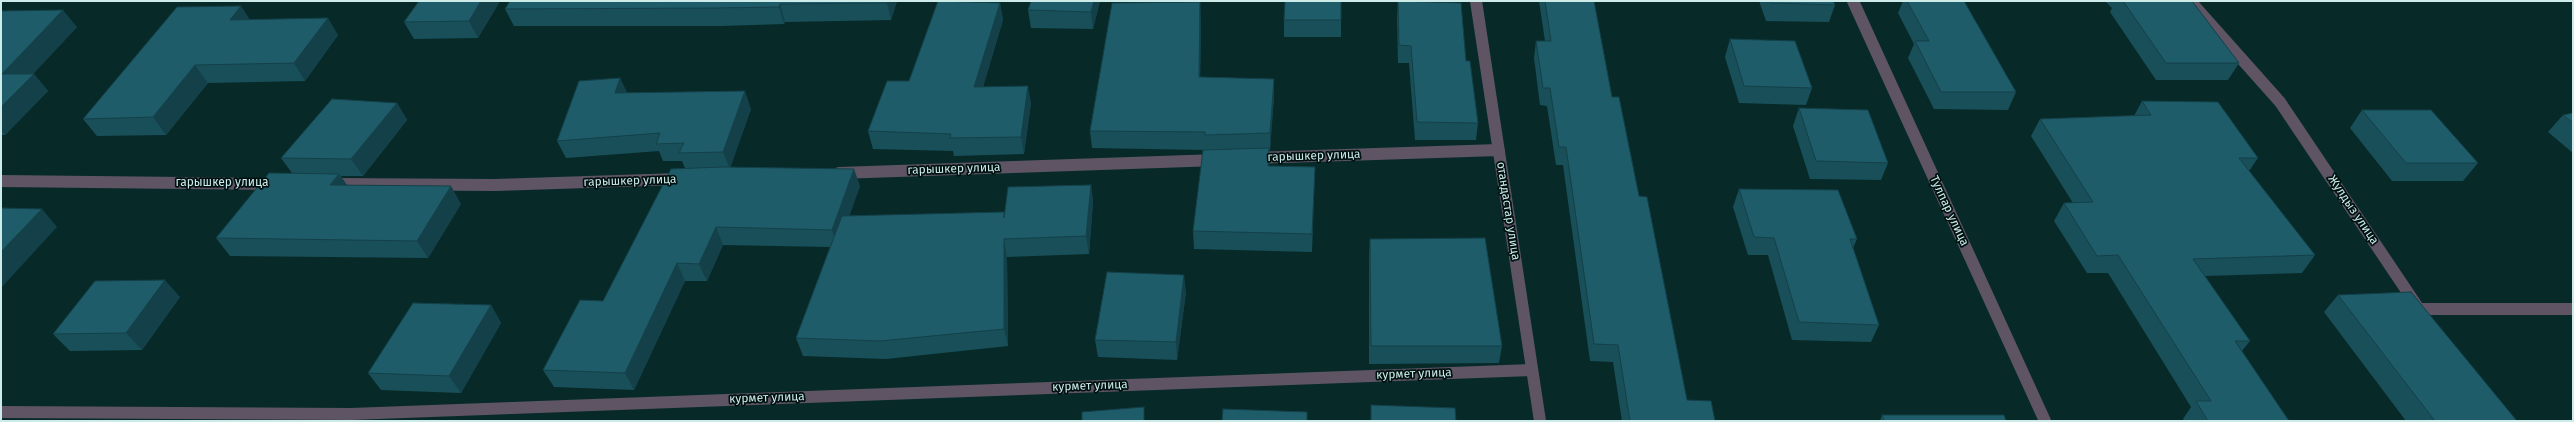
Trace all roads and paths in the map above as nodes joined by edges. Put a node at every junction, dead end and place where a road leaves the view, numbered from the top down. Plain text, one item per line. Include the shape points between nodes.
1 (1476, 1) edge
2 (1853, 1) edge
3 (2190, 1) edge
4 (1499, 150) junction
5 (830, 174) edge
6 (694, 178) edge
7 (1, 181) edge
8 (288, 184) edge
9 (320, 184) edge
10 (2420, 309) junction
11 (2573, 309) edge
12 (2429, 321) edge
13 (1532, 370) junction
14 (1, 412) edge
15 (1540, 421) edge
16 (2045, 421) edge

1 - 4 street, отандастар улица
2 - 16 street, Тулпар улица
3 - 10 street, Жулдыз улица via 2280,102
4 - 5 street, гарышкер улица
4 - 13 street, отандастар улица
6 - 9 street, гарышкер улица via 495,185
7 - 8 street, гарышкер улица
10 - 11 street
10 - 12 street, Жулдыз улица
13 - 14 street, курмет улица via 351,414
13 - 15 street, отандастар улица

